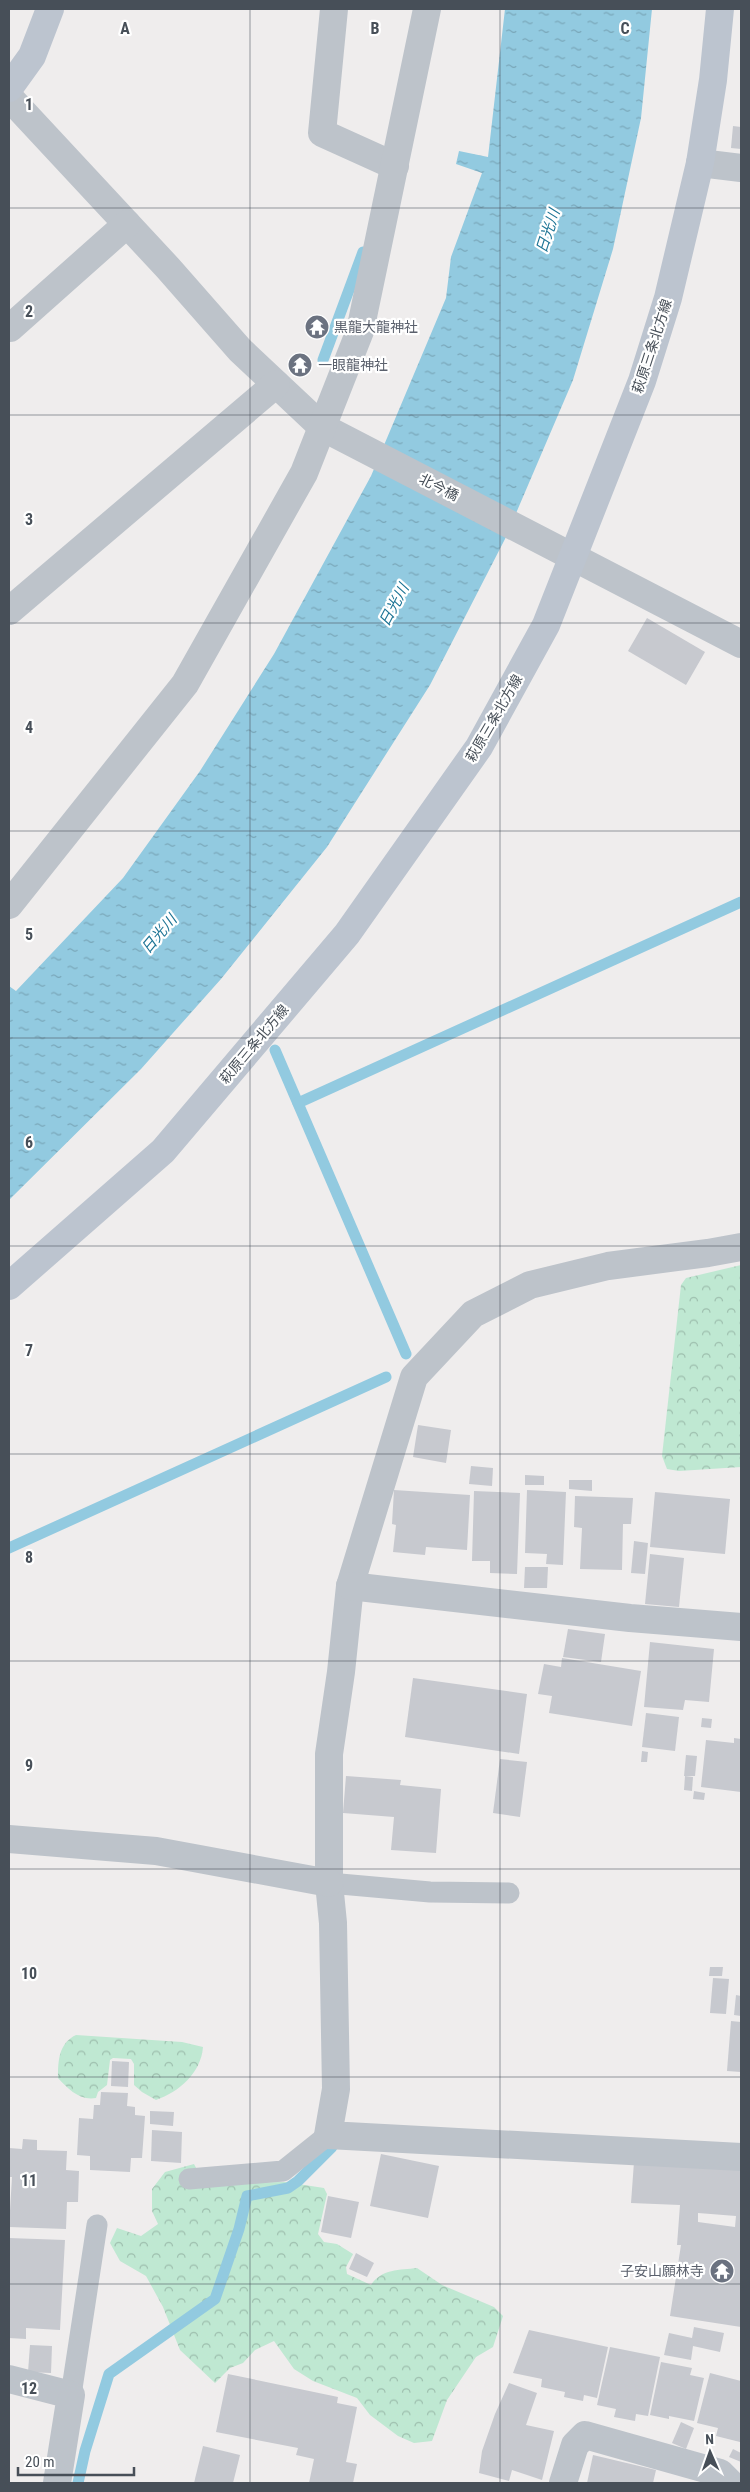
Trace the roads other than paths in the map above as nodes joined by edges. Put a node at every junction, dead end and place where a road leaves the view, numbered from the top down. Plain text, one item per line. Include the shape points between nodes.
1 (50, 9) edge
2 (334, 9) edge
3 (426, 9) edge
4 (720, 9) edge
5 (9, 88) edge
6 (9, 98) edge
7 (700, 163) junction
8 (395, 166) junction
9 (741, 168) edge
10 (127, 224) junction
11 (10, 328) edge
12 (276, 384) junction
13 (322, 427) junction
14 (564, 551) junction
15 (9, 611) edge
16 (741, 644) edge
17 (9, 905) edge
18 (741, 1247) edge
19 (9, 1286) edge
20 (350, 1586) junction
21 (741, 1627) edge
22 (9, 1839) edge
23 (329, 1883) junction
24 (509, 1893) dead end
25 (328, 2135) junction
26 (741, 2157) edge
27 (189, 2179) dead end
28 (97, 2225) dead end
29 (9, 2379) edge
30 (71, 2395) junction
31 (57, 2483) edge
32 (563, 2483) edge
33 (730, 2483) edge

1 - 5 main road via 32,56
2 - 8 street via 322,134
3 - 8 street
4 - 7 main road, 萩原三条北方線
6 - 10 street, 北今橋
7 - 9 street
7 - 14 main road, 萩原三条北方線 via 668,298 642,381
8 - 13 street via 360,331
10 - 11 street
10 - 12 street, 北今橋 via 240,350
12 - 13 street, 北今橋
12 - 15 street
13 - 14 street, 北今橋
13 - 17 street via 304,473 185,684
14 - 16 street, 北今橋
14 - 19 main road, 萩原三条北方線 via 546,625 479,747 348,934 163,1152
18 - 20 street via 608,1266 530,1285 473,1314 414,1377
20 - 21 street via 630,1618
20 - 23 street via 330,1754
22 - 23 street via 156,1852
23 - 24 lane via 430,1892
23 - 25 street via 334,1942 336,2089
25 - 26 street
25 - 27 lane via 283,2171
28 - 30 lane
29 - 30 street
30 - 31 street
32 - 33 street via 574,2445 585,2435 720,2473

